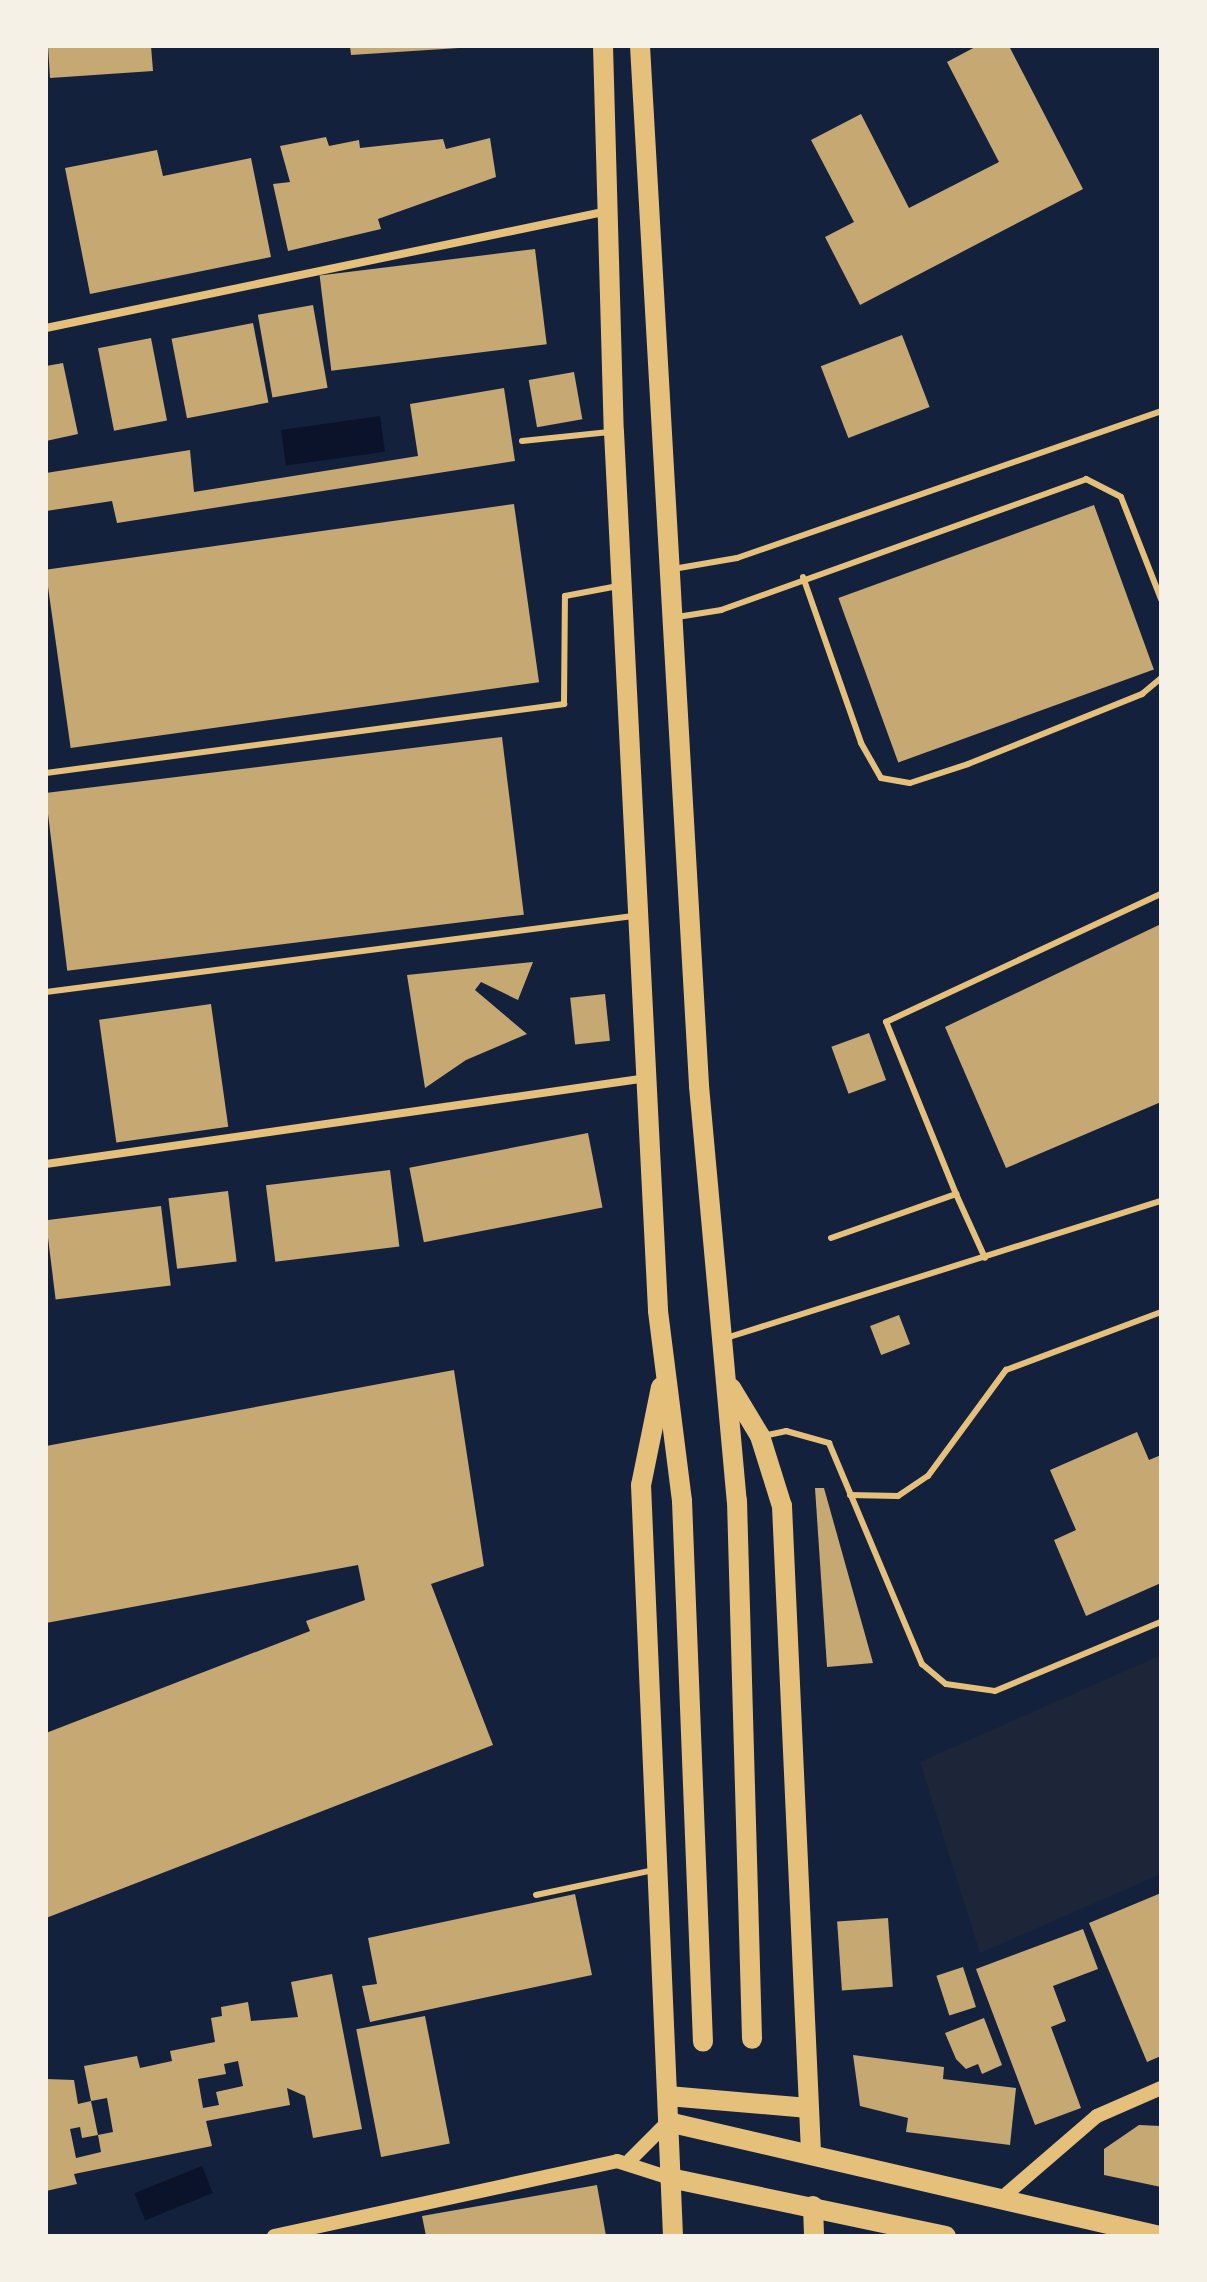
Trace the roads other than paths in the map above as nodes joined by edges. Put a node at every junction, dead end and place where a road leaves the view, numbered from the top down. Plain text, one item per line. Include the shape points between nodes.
1 (603, 46) edge
2 (640, 46) edge
3 (609, 211) junction
4 (46, 328) edge
5 (1161, 411) edge
6 (614, 432) junction
7 (522, 441) dead end
8 (670, 569) junction
9 (803, 577) junction
10 (623, 585) junction
11 (1161, 599) edge
12 (673, 618) junction
13 (1161, 678) edge
14 (46, 773) edge
15 (1161, 894) edge
16 (641, 915) junction
17 (46, 992) edge
18 (648, 1078) junction
19 (46, 1164) edge
20 (956, 1194) junction
21 (1161, 1201) edge
22 (831, 1238) dead end
23 (985, 1258) junction
24 (1161, 1312) edge
25 (722, 1338) junction
26 (665, 1369) junction
27 (727, 1382) junction
28 (760, 1436) junction
29 (850, 1495) junction
30 (1161, 1622) edge
31 (657, 1869) junction
32 (536, 1895) dead end
33 (752, 2039) dead end
34 (703, 2042) dead end
35 (1161, 2088) edge
36 (668, 2096) junction
37 (808, 2108) junction
38 (668, 2122) junction
39 (811, 2152) junction
40 (630, 2160) junction
41 (670, 2178) junction
42 (1003, 2197) junction
43 (813, 2206) junction
44 (274, 2236) edge
45 (673, 2236) edge
46 (814, 2236) edge
47 (946, 2236) edge
48 (1160, 2236) edge

1 - 3 main road
2 - 8 main road
3 - 4 street
3 - 6 main road
5 - 8 lane via 737,558
6 - 7 lane
6 - 10 main road
8 - 12 main road
9 - 11 lane via 1086,479 1121,497
9 - 12 lane via 721,610
9 - 13 lane via 861,743 881,778 910,783 968,764 1142,694
10 - 14 lane via 565,596 564,704
10 - 16 main road
12 - 25 main road via 699,1086
15 - 20 lane via 886,1022
16 - 17 lane
16 - 18 main road
18 - 19 street
18 - 26 main road
20 - 22 lane
20 - 23 lane
21 - 23 lane
23 - 25 lane
24 - 29 lane via 1006,1370 928,1476 898,1496
25 - 27 main road
26 - 31 main road via 641,1485
26 - 34 main road via 682,1501
27 - 28 main road
27 - 33 main road
28 - 29 lane via 786,1431 829,1443
28 - 37 main road via 782,1506
29 - 30 lane via 922,1664 946,1684 995,1691
31 - 32 lane
31 - 36 main road
35 - 42 street via 1097,2116
36 - 37 main road
36 - 38 main road
37 - 39 main road
38 - 39 main road
38 - 40 street
38 - 41 main road
39 - 42 main road
40 - 41 street
40 - 44 street
41 - 43 main road
41 - 45 main road
42 - 48 main road
43 - 46 main road
43 - 47 main road

